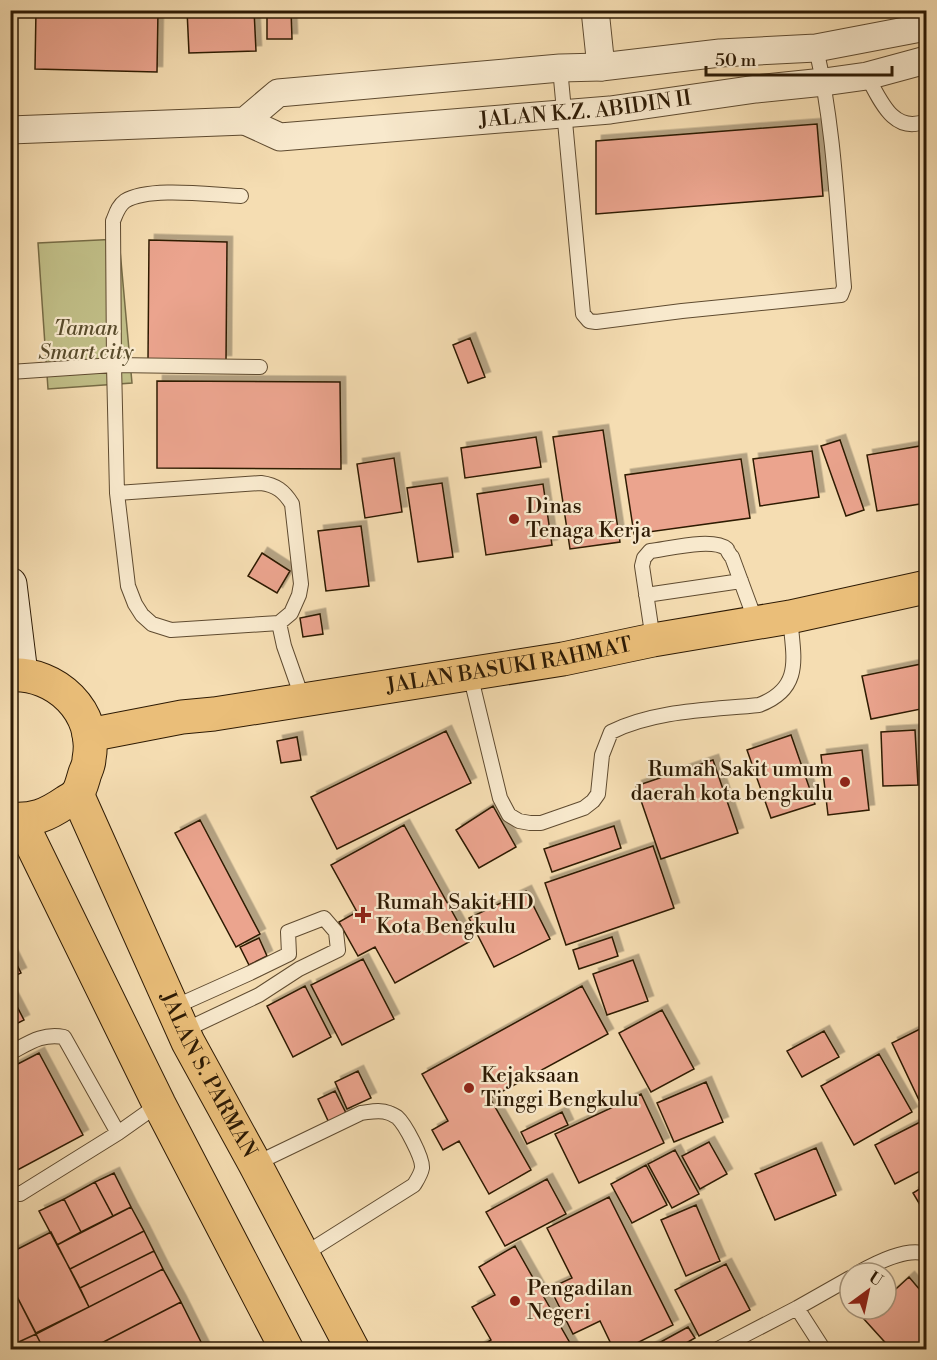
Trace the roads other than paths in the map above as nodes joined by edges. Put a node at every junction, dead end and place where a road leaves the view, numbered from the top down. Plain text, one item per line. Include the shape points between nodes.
1 (595, 10) edge
2 (927, 27) edge
3 (816, 48) junction
4 (927, 60) edge
5 (601, 67) junction
6 (560, 68) junction
7 (867, 76) junction
8 (824, 82) junction
9 (565, 114) junction
10 (245, 121) junction
11 (927, 121) edge
12 (10, 130) edge
13 (241, 196) dead end
14 (114, 365) junction
15 (260, 367) dead end
16 (10, 372) edge
17 (117, 494) junction
18 (741, 581) junction
19 (10, 584) edge
20 (927, 587) edge
21 (646, 595) junction
22 (790, 616) junction
23 (756, 622) junction
24 (279, 623) junction
25 (653, 640) junction
26 (470, 674) junction
27 (16, 675) edge
28 (303, 700) junction
29 (89, 735) junction
30 (77, 794) junction
31 (15, 819) edge
32 (289, 954) junction
33 (299, 969) junction
34 (178, 1019) junction
35 (10, 1053) edge
36 (159, 1104) junction
37 (118, 1133) junction
38 (255, 1164) junction
39 (10, 1193) edge
40 (927, 1254) edge
41 (303, 1255) junction
42 (885, 1261) edge
43 (838, 1285) edge
44 (797, 1308) junction
45 (287, 1350) edge
46 (353, 1350) edge
47 (716, 1350) edge
48 (824, 1350) edge

1 - 5 street
2 - 3 street
3 - 5 street via 720,53
3 - 8 lane
4 - 7 street, JALAN K.Z. ABIDIN II
5 - 6 street
6 - 9 lane
6 - 10 street via 278,93
7 - 8 street, JALAN K.Z. ABIDIN II
7 - 11 lane via 888,112 902,123
8 - 9 street, JALAN K.Z. ABIDIN II
8 - 9 lane via 844,286 839,296 596,322 587,319 583,314
9 - 10 street, JALAN K.Z. ABIDIN II via 280,136
10 - 12 street
13 - 14 lane via 155,193 138,196 117,209 112,221
14 - 15 lane
14 - 16 lane
14 - 17 lane
17 - 24 lane via 128,586 135,604 152,624 171,630
17 - 24 lane via 261,483 279,488 292,504 301,584 291,613
18 - 21 lane
18 - 21 lane via 727,549 717,545 650,551 642,566
18 - 23 lane
19 - 27 main road
20 - 22 main road, JALAN BASUKI RAHMAT
21 - 25 lane
22 - 23 main road, JALAN BASUKI RAHMAT
22 - 26 lane via 793,671 778,696 759,705 678,713 627,724 611,732 602,755 598,794 593,801 541,824 519,821 509,815 500,798
23 - 25 main road, JALAN BASUKI RAHMAT
24 - 28 lane
25 - 26 main road, JALAN BASUKI RAHMAT
26 - 28 main road, JALAN BASUKI RAHMAT
27 - 29 main road via 45,680 66,693 81,712
28 - 29 main road, JALAN BASUKI RAHMAT
29 - 30 main road via 90,759
30 - 31 main road via 51,812
30 - 34 main road, JALAN S. PARMAN
31 - 36 main road
32 - 33 lane
32 - 33 lane via 288,932 324,918 336,932 338,950
32 - 34 lane via 250,973
33 - 34 lane via 259,995
34 - 38 main road, JALAN S. PARMAN
35 - 37 lane via 39,1038 64,1037
36 - 37 lane
36 - 45 main road
37 - 39 lane via 20,1194
38 - 41 main road, JALAN S. PARMAN
38 - 41 lane via 361,1113 387,1112 404,1126 422,1166 414,1185
40 - 42 lane via 914,1251
41 - 46 main road, JALAN S. PARMAN
43 - 44 lane
44 - 47 lane
44 - 48 lane

